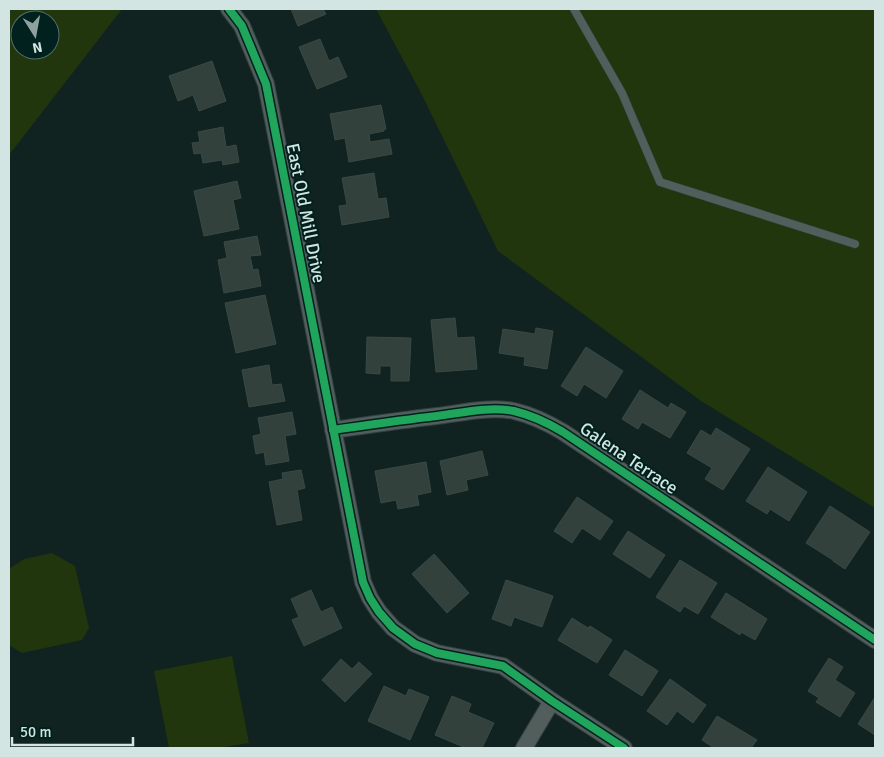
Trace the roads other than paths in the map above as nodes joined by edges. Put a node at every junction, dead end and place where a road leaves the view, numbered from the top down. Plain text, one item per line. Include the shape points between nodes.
1 (229, 9) edge
2 (574, 9) edge
3 (855, 244) dead end
4 (334, 430) junction
5 (875, 640) edge
6 (552, 701) junction
7 (524, 748) edge
8 (624, 748) edge

1 - 4 street, East Old Mill Drive via 242,26 266,84
2 - 3 lane via 622,93 660,182
4 - 5 street, Galena Terrace via 479,411 513,411 529,416 563,432
4 - 6 street, East Old Mill Drive via 363,582 379,612 393,628 415,644 437,653 503,666
6 - 7 street
6 - 8 street, East Old Mill Drive

